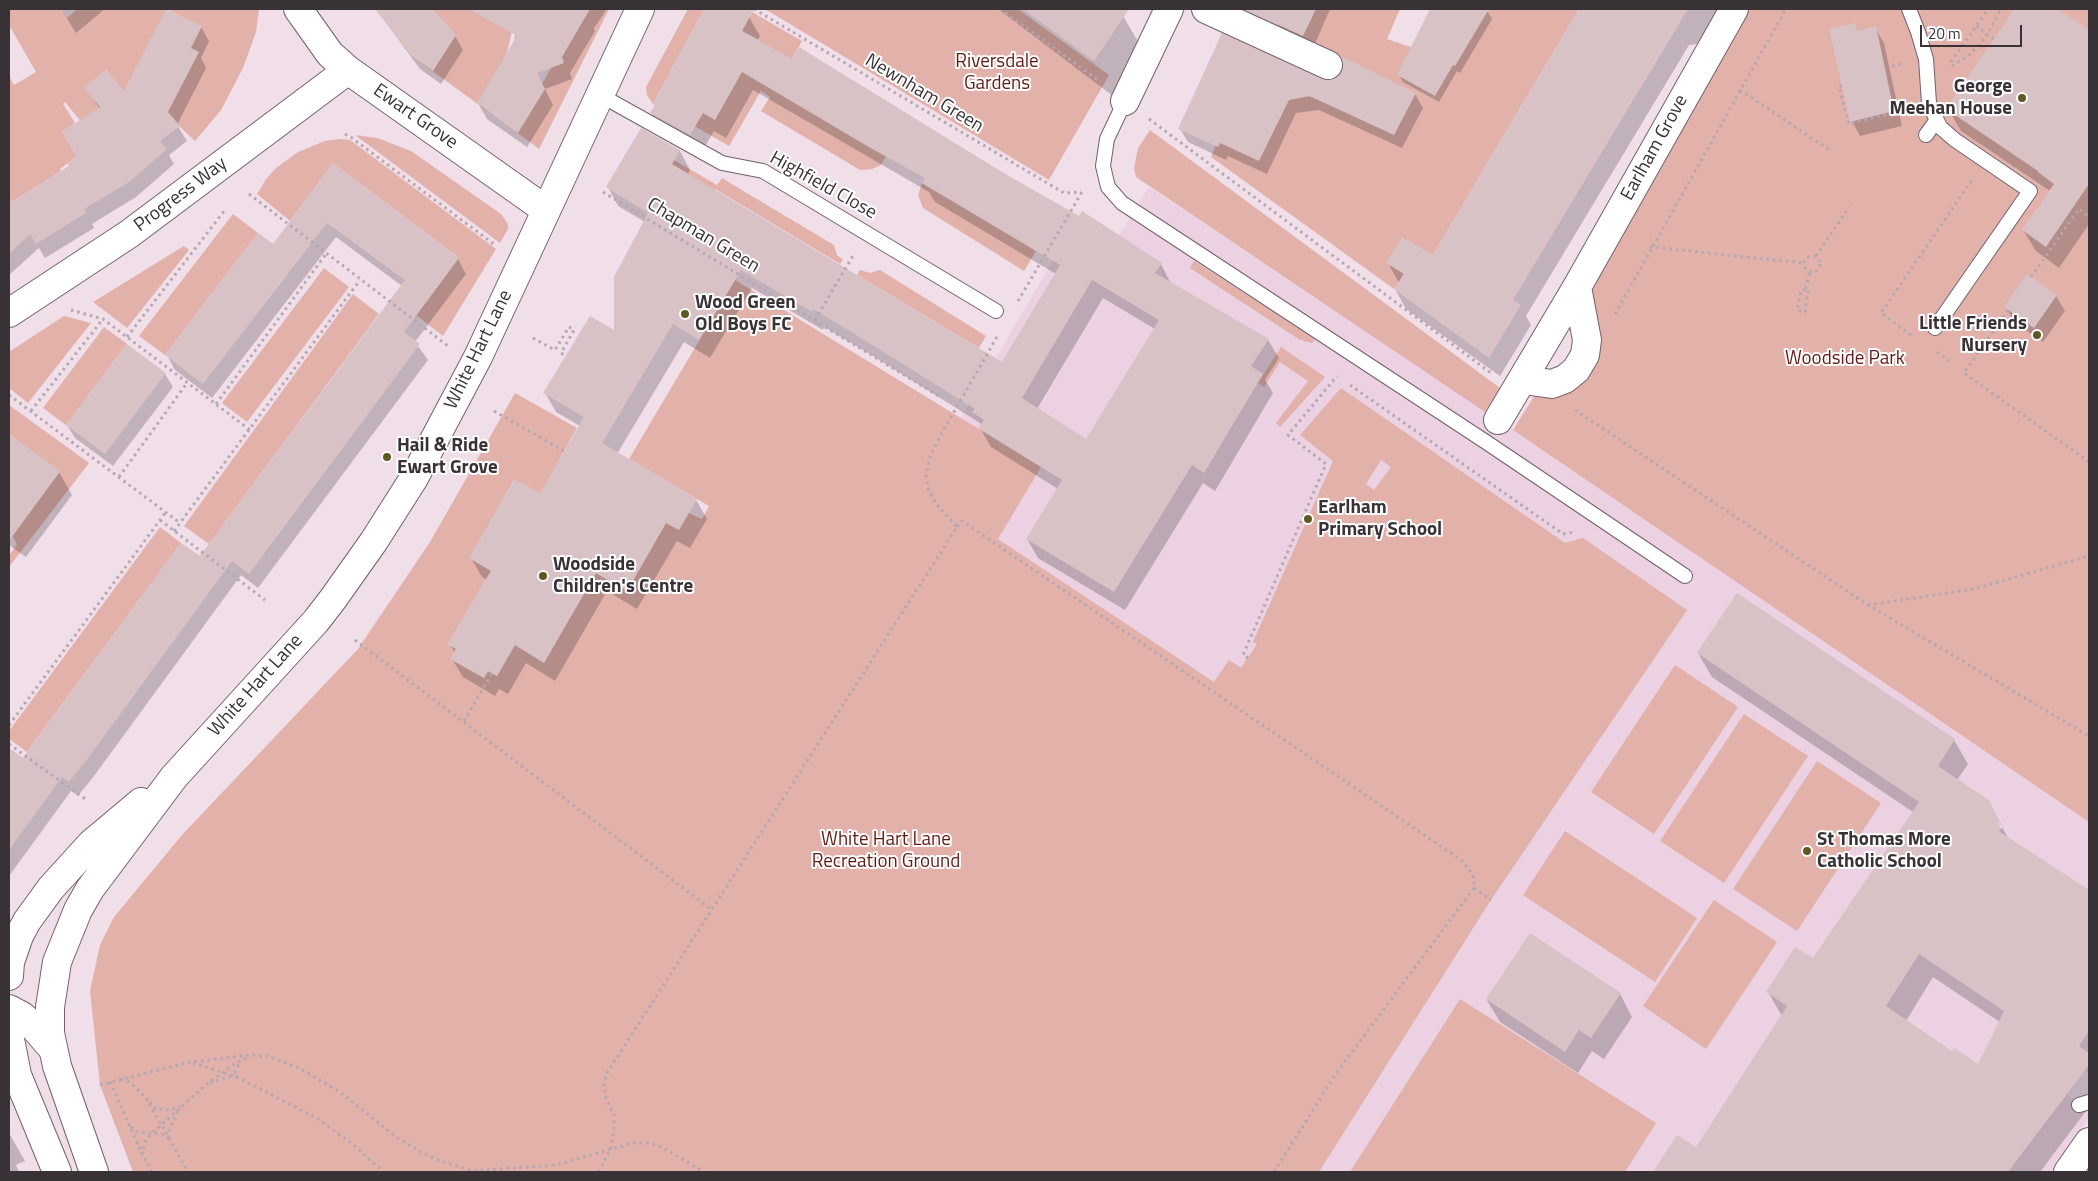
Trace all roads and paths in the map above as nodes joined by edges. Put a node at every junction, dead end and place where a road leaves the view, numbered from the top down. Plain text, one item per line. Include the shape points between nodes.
1 (298, 9) edge
2 (640, 9) edge
3 (754, 9) edge
4 (1000, 9) edge
5 (1170, 9) edge
6 (1206, 9) edge
7 (1734, 9) edge
8 (1786, 9) edge
9 (1909, 9) edge
10 (1988, 9) edge
11 (2001, 9) edge
12 (2074, 9) edge
13 (2080, 9) edge
14 (1976, 26) junction
15 (1988, 35) junction
16 (1994, 38) dead end
17 (1328, 65) dead end
18 (348, 70) junction
19 (1103, 84) dead end
20 (1842, 86) dead end
21 (1740, 90) junction
22 (600, 95) junction
23 (1125, 101) joint
24 (1929, 103) junction
25 (1148, 119) dead end
26 (1936, 121) junction
27 (344, 134) dead end
28 (1926, 135) dead end
29 (1831, 152) dead end
30 (1986, 161) junction
31 (603, 192) dead end
32 (249, 194) dead end
33 (1849, 207) dead end
34 (225, 210) dead end
35 (546, 210) junction
36 (2089, 216) edge
37 (868, 232) junction
38 (498, 247) dead end
39 (1650, 247) junction
40 (326, 254) junction
41 (1816, 256) junction
42 (1804, 263) junction
43 (1810, 272) junction
44 (2032, 277) dead end
45 (360, 280) junction
46 (1577, 287) junction
47 (1805, 290) junction
48 (1016, 304) dead end
49 (64, 309) dead end
50 (996, 310) dead end
51 (2008, 310) dead end
52 (9, 313) edge
53 (1613, 316) dead end
54 (103, 319) junction
55 (815, 320) junction
56 (1935, 328) dead end
57 (1001, 330) dead end
58 (1913, 336) dead end
59 (127, 337) junction
60 (533, 338) dead end
61 (448, 346) dead end
62 (1936, 352) dead end
63 (566, 356) dead end
64 (1952, 363) dead end
65 (188, 383) junction
66 (1520, 385) junction
67 (9, 394) edge
68 (942, 398) dead end
69 (216, 404) junction
70 (1571, 407) dead end
71 (31, 411) junction
72 (494, 411) dead end
73 (250, 430) junction
74 (1492, 431) junction
75 (564, 451) dead end
76 (2089, 462) edge
77 (119, 476) junction
78 (166, 512) junction
79 (160, 520) junction
80 (180, 523) junction
81 (957, 527) junction
82 (1579, 530) dead end
83 (174, 531) junction
84 (2089, 556) edge
85 (1685, 576) dead end
86 (265, 600) dead end
87 (1868, 606) junction
88 (354, 640) dead end
89 (1248, 658) dead end
90 (492, 673) dead end
91 (464, 721) junction
92 (9, 725) edge
93 (2089, 736) edge
94 (9, 744) edge
95 (174, 777) junction
96 (88, 802) dead end
97 (1474, 888) junction
98 (1492, 900) dead end
99 (712, 910) junction
100 (9, 968) edge
101 (9, 1009) edge
102 (9, 1034) edge
103 (52, 1048) junction
104 (251, 1055) junction
105 (242, 1060) junction
106 (190, 1062) junction
107 (13, 1069) edge
108 (223, 1072) junction
109 (237, 1077) junction
110 (121, 1079) junction
111 (110, 1082) junction
112 (207, 1084) junction
113 (100, 1085) dead end
114 (146, 1098) junction
115 (181, 1107) junction
116 (161, 1124) junction
117 (130, 1125) junction
118 (151, 1134) junction
119 (169, 1139) junction
120 (2089, 1142) edge
121 (611, 1148) junction
122 (142, 1153) junction
123 (58, 1172) edge
124 (94, 1172) edge
125 (152, 1172) edge
126 (188, 1172) edge
127 (383, 1172) edge
128 (471, 1172) edge
129 (599, 1172) edge
130 (704, 1172) edge
131 (1274, 1172) edge
132 (2068, 1172) edge

1 - 18 street, Ewart Grove via 324,46
2 - 22 street, White Hart Lane
3 - 48 path, Newnham Green via 1064,193 1082,192
4 - 19 path
5 - 23 street
6 - 17 street
7 - 46 street, Earlham Grove
8 - 21 path
9 - 24 lane via 1926,59
10 - 14 path
11 - 15 path
12 - 13 path
14 - 15 path
14 - 15 path via 1946,69 1969,55
15 - 16 path
18 - 35 street, Ewart Grove
18 - 52 street, Progress Way via 129,234
20 - 24 path via 1839,86 1849,124
21 - 29 path
21 - 39 path
22 - 35 street, White Hart Lane
22 - 37 lane, Highfield Close via 722,163 763,171
23 - 74 lane via 1108,140 1102,166 1104,178 1114,196
24 - 26 lane
25 - 66 path
26 - 28 lane
26 - 30 lane via 1946,133
27 - 38 path
30 - 56 lane via 2030,191
30 - 58 path via 1881,313
31 - 55 path, Chapman Green
32 - 40 path
33 - 41 path
34 - 59 path
35 - 95 street, White Hart Lane via 478,357 414,478 374,541 316,621
36 - 44 path via 2079,209
37 - 50 lane, Highfield Close
37 - 55 path
39 - 42 path
39 - 53 path
40 - 45 path
40 - 69 path
41 - 42 path via 1809,256
41 - 43 path via 1820,266 1817,271
42 - 43 path via 1804,268
43 - 47 path
45 - 61 path
45 - 73 path
46 - 66 street, Earlham Grove
46 - 66 street via 1587,340 1585,355 1576,370 1565,379 1552,384
47 - 47 path via 1808,291 1805,312 1798,310 1801,290
49 - 54 path
51 - 76 path via 1964,374
54 - 59 path
54 - 71 path
55 - 68 path, Chapman Green
57 - 81 path via 930,457 926,476 929,491
59 - 65 path
60 - 63 path via 555,350 569,327 574,330 561,353
62 - 64 path
65 - 69 path
65 - 77 path
66 - 74 street, Earlham Grove
67 - 71 path
69 - 73 path
70 - 87 path
71 - 77 path
72 - 75 path
73 - 80 path
74 - 85 lane
77 - 78 path
78 - 79 path
78 - 80 path
79 - 83 path
79 - 92 path
80 - 83 path
81 - 97 path via 962,520 1461,860 1471,872
81 - 99 path
82 - 89 path via 1563,534 1336,376 1288,435 1326,464 1243,655
83 - 86 path
84 - 87 path via 1974,589
87 - 93 path
88 - 91 path
90 - 91 path
91 - 99 path
94 - 96 path
95 - 100 street, White Hart Lane via 91,844 57,882 27,921
95 - 103 street, White Hart Lane via 90,888 75,917 57,962 53,982 50,1007
97 - 98 path
97 - 131 path via 1337,1072
99 - 121 path via 607,1073 604,1087 614,1121
101 - 103 street via 27,1020
102 - 107 street
103 - 124 street, White Hart Lane
104 - 105 path
104 - 106 path
104 - 128 path via 267,1056 299,1068 340,1092 396,1137 438,1160
105 - 108 path
105 - 109 path via 235,1072
106 - 108 path
106 - 110 path
107 - 123 street
108 - 109 path
108 - 112 path
109 - 112 path
109 - 127 path via 317,1118
110 - 111 path
110 - 114 path
111 - 113 path
111 - 117 path
112 - 115 path
114 - 115 path via 156,1109
114 - 116 path
115 - 116 path
115 - 119 path via 169,1130
116 - 118 path
116 - 119 path
117 - 118 path via 137,1132
117 - 122 path
118 - 119 path via 162,1134
118 - 122 path
119 - 126 path
120 - 132 street
121 - 128 path via 556,1165
121 - 129 path
121 - 130 path via 634,1142 648,1143 677,1155
122 - 125 path

